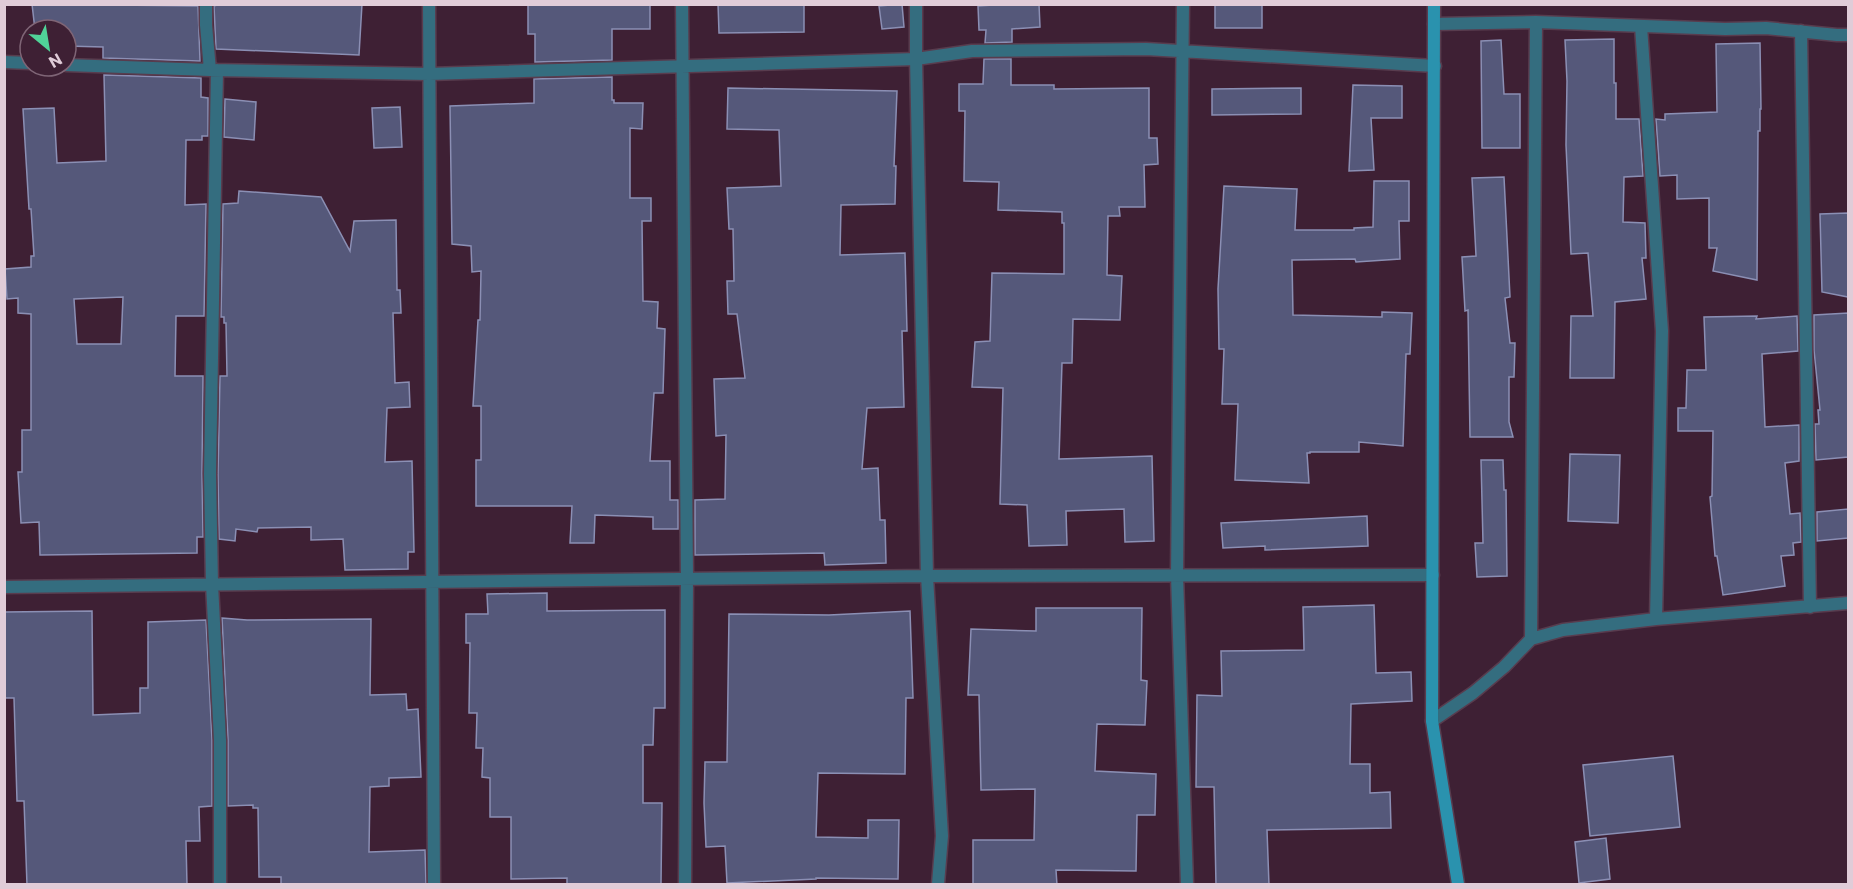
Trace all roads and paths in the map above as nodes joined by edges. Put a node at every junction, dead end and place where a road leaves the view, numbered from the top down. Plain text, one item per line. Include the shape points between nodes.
1 (206, 4) edge
2 (429, 4) edge
3 (682, 4) edge
4 (916, 4) edge
5 (1183, 4) edge
6 (1434, 4) edge
7 (1536, 22) junction
8 (1434, 24) junction
9 (1641, 26) junction
10 (1801, 31) junction
11 (1848, 35) edge
12 (1182, 52) junction
13 (916, 59) junction
14 (78, 65) edge
15 (683, 65) junction
16 (1435, 66) junction
17 (214, 70) junction
18 (429, 74) junction
19 (1177, 575) junction
20 (1433, 575) junction
21 (927, 576) junction
22 (687, 578) junction
23 (432, 581) junction
24 (212, 584) junction
25 (4, 587) edge
26 (1848, 603) edge
27 (1810, 607) junction
28 (1656, 619) junction
29 (1531, 639) junction
30 (1432, 721) junction
31 (220, 885) edge
32 (434, 885) edge
33 (685, 885) edge
34 (938, 885) edge
35 (1187, 885) edge
36 (1458, 885) edge

1 - 17 street
2 - 18 street
3 - 15 street
4 - 13 street
5 - 12 street
6 - 8 street
7 - 8 street
7 - 9 street
7 - 29 street
8 - 16 street
9 - 10 street
9 - 28 street via 1662,331
10 - 11 street
10 - 27 street
12 - 13 street via 972,51
12 - 16 street
12 - 19 street
13 - 15 street
13 - 21 street
14 - 17 street
15 - 18 street
15 - 22 street
16 - 20 street
17 - 18 street
17 - 24 street
18 - 23 street
19 - 20 street
19 - 21 street
19 - 35 street
20 - 30 street
21 - 22 street
21 - 34 street via 942,836
22 - 23 street
22 - 33 street
23 - 24 street
23 - 32 street
24 - 25 street
24 - 31 street via 220,741
26 - 27 street
27 - 28 street
28 - 29 street via 1563,630
29 - 30 street via 1473,693
30 - 36 street

